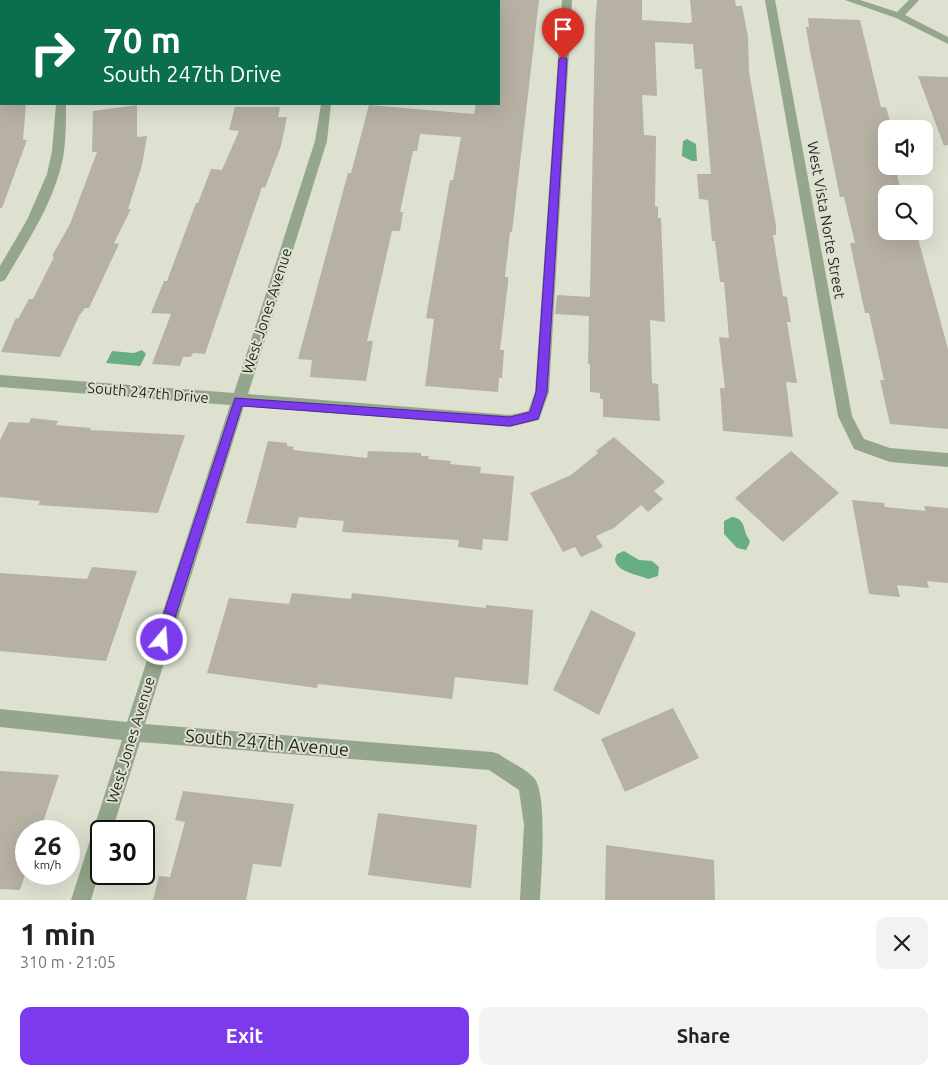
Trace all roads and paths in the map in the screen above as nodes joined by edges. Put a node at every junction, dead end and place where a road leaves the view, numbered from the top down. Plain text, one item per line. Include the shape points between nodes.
1 (567, 0) edge
2 (770, 0) edge
3 (850, 0) edge
4 (914, 0) edge
5 (899, 16) junction
6 (948, 41) edge
7 (61, 105) edge
8 (326, 105) edge
9 (0, 277) edge
10 (0, 381) edge
11 (238, 401) junction
12 (948, 460) edge
13 (0, 718) edge
14 (132, 732) junction
15 (106, 820) edge
16 (90, 871) edge
17 (81, 900) edge
18 (530, 900) edge

1 - 11 street, South 247th Drive via 542,392 534,416 510,422
2 - 12 street, West Vista Norte Street via 845,416 859,444 890,455
3 - 5 street
4 - 5 street
5 - 6 street
7 - 9 street via 57,158 47,188
8 - 11 street, West Jones Avenue via 321,141
10 - 11 street, South 247th Drive
11 - 14 street, West Jones Avenue
13 - 14 street, South 247th Avenue
14 - 15 street, West Jones Avenue
14 - 18 street, South 247th Avenue via 492,761 528,785 534,825
16 - 17 street, West Jones Avenue

